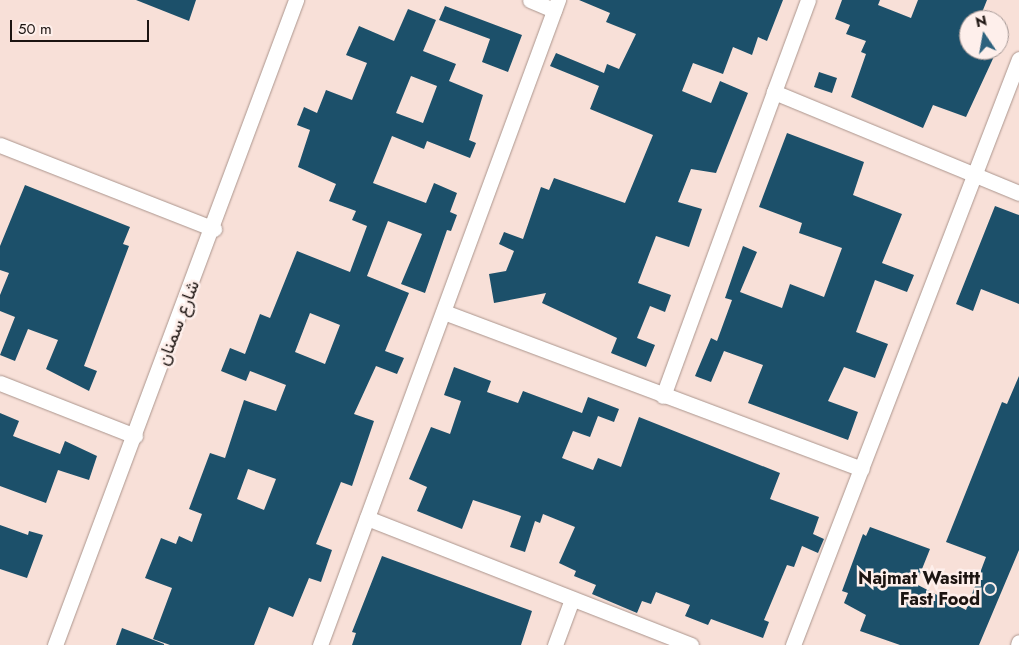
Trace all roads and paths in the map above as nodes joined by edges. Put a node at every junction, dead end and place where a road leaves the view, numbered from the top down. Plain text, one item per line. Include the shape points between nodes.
1 (296, 0) edge
2 (530, 0) edge
3 (808, 0) edge
4 (556, 5) edge
5 (1019, 59) edge
6 (774, 92) junction
7 (0, 145) edge
8 (975, 175) junction
9 (1019, 193) edge
10 (214, 228) junction
11 (444, 312) junction
12 (0, 383) edge
13 (663, 396) junction
14 (134, 436) junction
15 (861, 469) junction
16 (367, 518) junction
17 (572, 599) junction
18 (55, 645) edge
19 (320, 645) edge
20 (555, 645) edge
21 (691, 645) edge
22 (793, 645) edge

1 - 10 street, شارع سمنان
2 - 4 street
3 - 6 street
4 - 11 street
5 - 8 street
6 - 8 street
6 - 13 street
7 - 10 street
8 - 9 street
8 - 15 street
10 - 14 street, شارع سمنان
11 - 13 street
11 - 16 street
12 - 14 street
13 - 15 street
14 - 18 street, شارع سمنان
15 - 22 street
16 - 17 street
16 - 19 street
17 - 20 street
17 - 21 street

